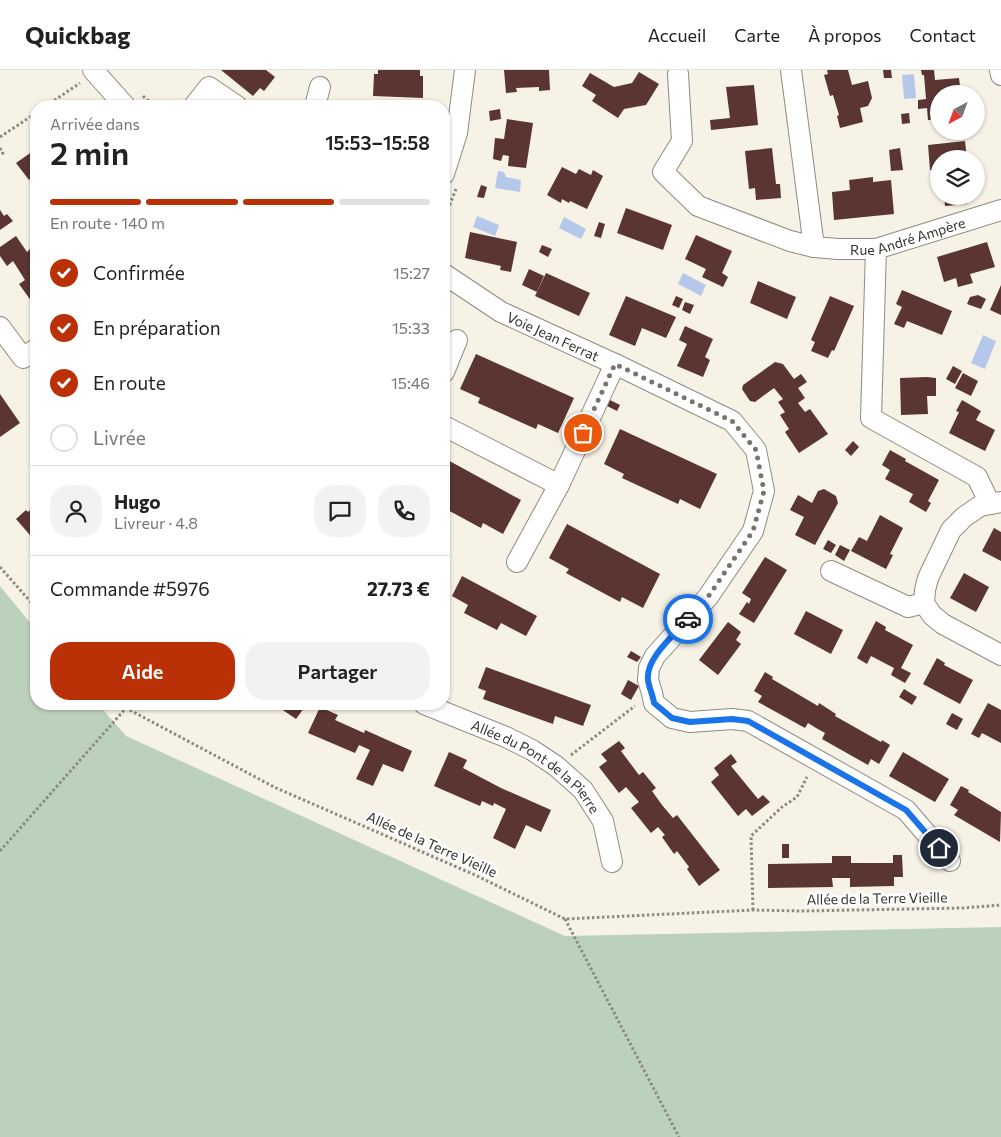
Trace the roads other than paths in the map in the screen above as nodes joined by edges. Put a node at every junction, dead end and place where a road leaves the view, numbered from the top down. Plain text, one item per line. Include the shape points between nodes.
1 (465, 70) edge
2 (791, 70) edge
3 (1000, 70) edge
4 (99, 71) edge
5 (678, 74) dead end
6 (1001, 76) edge
7 (120, 100) edge
8 (199, 100) edge
9 (228, 100) edge
10 (450, 156) edge
11 (1001, 210) edge
12 (814, 247) junction
13 (876, 249) junction
14 (450, 278) edge
15 (0, 327) edge
16 (457, 340) dead end
17 (30, 353) edge
18 (450, 357) edge
19 (615, 364) junction
20 (450, 429) edge
21 (559, 485) junction
22 (996, 503) edge
23 (517, 562) dead end
24 (831, 571) dead end
25 (924, 603) junction
26 (1001, 655) edge
27 (439, 710) edge
28 (950, 861) dead end
29 (612, 862) dead end

1 - 10 street via 458,133
2 - 12 street
3 - 6 street
4 - 7 street
5 - 12 street, Rue André Ampère via 682,141 663,172 698,206
8 - 9 street via 209,87
11 - 13 street, Rue André Ampère
12 - 13 street, Rue André Ampère
13 - 22 street via 871,418 977,477
14 - 19 street, Voie Jean Ferrat via 501,312
15 - 17 street via 22,358
16 - 18 street
19 - 21 street
19 - 28 street, Voie Jean Ferrat via 732,421 756,450 764,491 753,531 708,597 648,668 654,703 672,718 690,722 748,721 906,810
20 - 21 street
21 - 23 street
22 - 25 street via 980,506 951,530 928,578
24 - 25 street via 908,607
25 - 26 street via 943,624
27 - 29 street, Allée du Pont de la Pierre via 506,737 556,766 583,790 603,821

